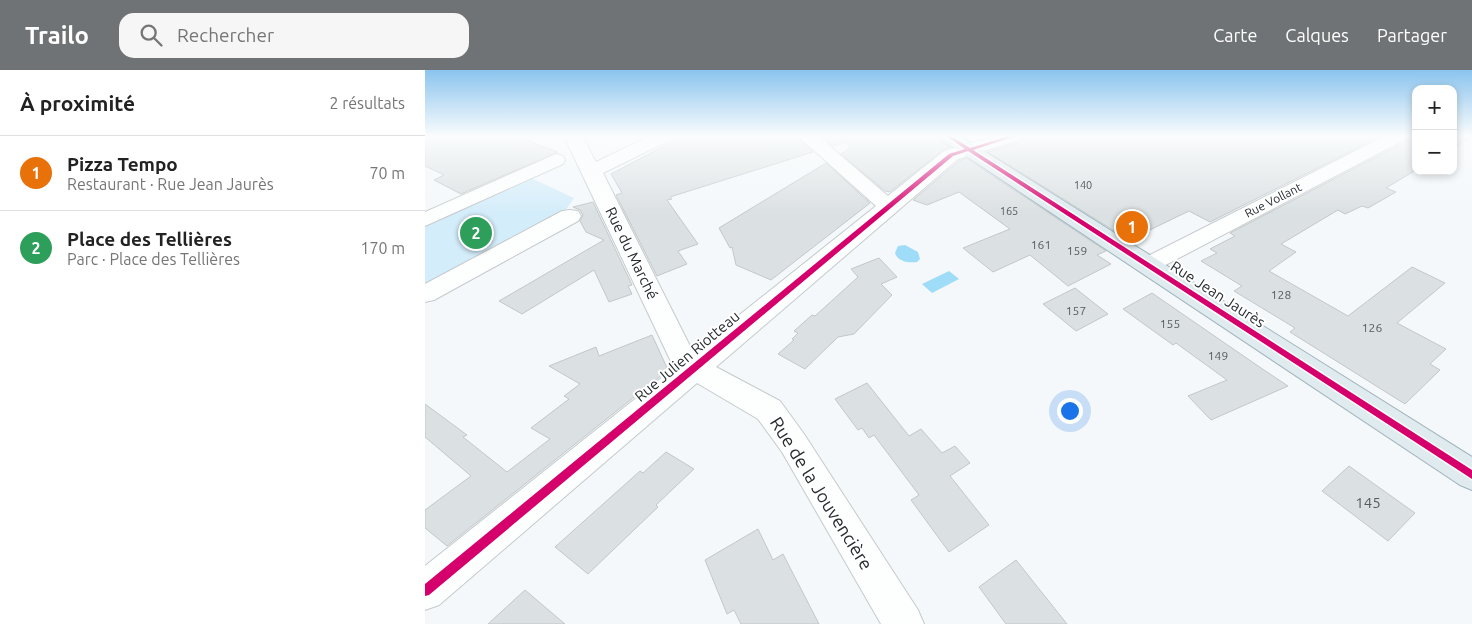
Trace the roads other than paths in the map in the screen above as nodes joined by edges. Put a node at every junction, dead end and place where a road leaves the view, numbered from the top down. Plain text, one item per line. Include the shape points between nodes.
1 (552, 162) edge
2 (587, 162) edge
3 (611, 162) edge
4 (837, 162) edge
5 (943, 162) edge
6 (988, 162) edge
7 (1348, 162) edge
8 (592, 171) junction
9 (891, 205) junction
10 (570, 216) dead end
11 (425, 219) edge
12 (1148, 265) junction
13 (425, 294) edge
14 (693, 369) junction
15 (1472, 475) edge
16 (425, 590) edge
17 (904, 624) edge

1 - 11 street
2 - 8 street, Rue du Marché
3 - 8 street
4 - 9 street
5 - 9 street, Rue Julien Riotteau
6 - 12 main road, Rue Jean Jaurès
7 - 12 street, Rue Vollant
8 - 14 street, Rue du Marché via 684,361
9 - 14 street, Rue Julien Riotteau
10 - 13 street
12 - 15 main road, Rue Jean Jaurès
14 - 16 street, Rue Julien Riotteau
14 - 17 street, Rue de la Jouvencière via 769,410 793,443

